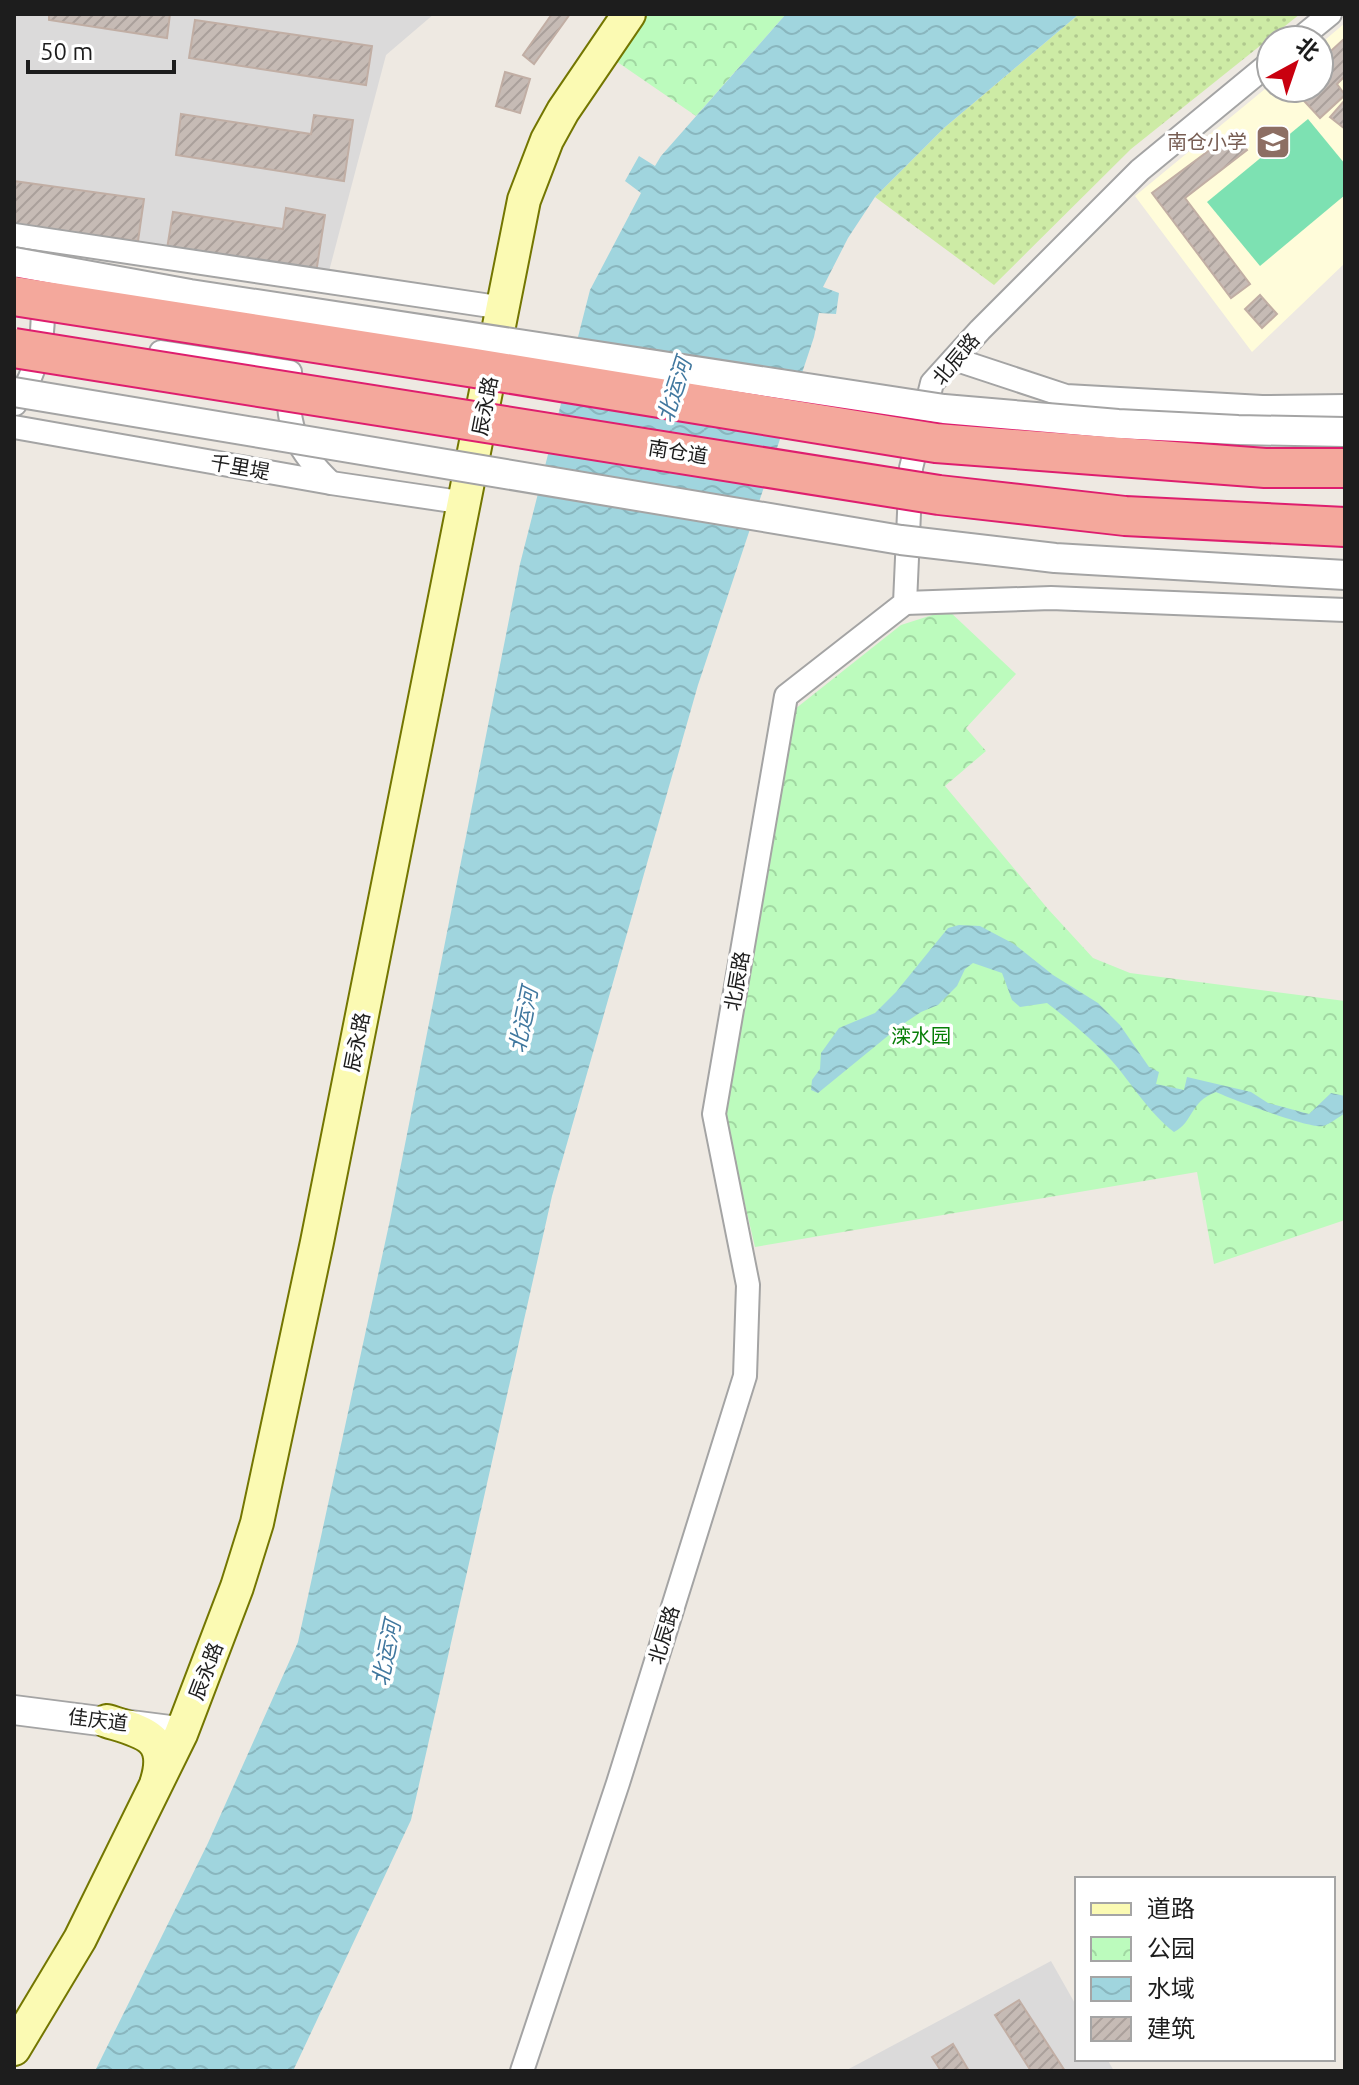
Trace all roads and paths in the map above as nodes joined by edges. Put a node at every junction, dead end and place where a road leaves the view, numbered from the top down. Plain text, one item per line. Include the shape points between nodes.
1 (623, 14) edge
2 (629, 14) edge
3 (1255, 75) edge
4 (14, 244) edge
5 (366, 287) junction
6 (14, 296) edge
7 (496, 302) junction
8 (14, 329) edge
9 (28, 341) edge
10 (954, 359) junction
11 (290, 372) junction
12 (14, 392) edge
13 (14, 405) edge
14 (1345, 406) edge
15 (14, 427) edge
16 (1345, 432) edge
17 (1345, 468) edge
18 (331, 483) junction
19 (463, 503) junction
20 (1345, 527) edge
21 (1345, 575) edge
22 (905, 603) junction
23 (1345, 610) edge
24 (14, 1710) edge
25 (14, 1723) edge
26 (109, 1728) junction
27 (168, 1740) junction
28 (151, 1785) junction
29 (14, 2031) edge
30 (14, 2049) edge
31 (522, 2071) edge

1 - 7 main road, 辰永路 via 536,149
2 - 7 main road, 辰永路 via 563,111 536,163
3 - 10 street, 北辰路 via 1140,170
4 - 5 street
4 - 9 street via 38,280 41,296
4 - 16 street, bridge via 190,294 944,409 1148,425
5 - 7 street
5 - 11 street via 325,303 301,336
6 - 17 highway, bridge via 936,443 1265,468
7 - 19 main road, 辰永路
8 - 9 street
9 - 11 street
9 - 13 street via 32,374
9 - 20 highway, 南仓道, bridge via 939,495 1125,516
10 - 14 street via 1066,396
10 - 22 street, 北辰路 via 932,383 911,468
11 - 18 street via 289,420 296,442
12 - 21 street, bridge via 901,540 1055,558
15 - 18 street, 千里堤
18 - 19 street, 千里堤
19 - 27 main road, 辰永路 via 249,1510
22 - 23 street via 1051,598
22 - 31 street, 北辰路 via 786,696 714,1114 748,1285 745,1376
24 - 26 street, 佳庆道
25 - 26 street, 佳庆道
26 - 27 main road
26 - 28 street via 146,1755
27 - 28 main road, 辰永路
28 - 29 main road, 辰永路
28 - 30 main road, 辰永路 via 80,1939

